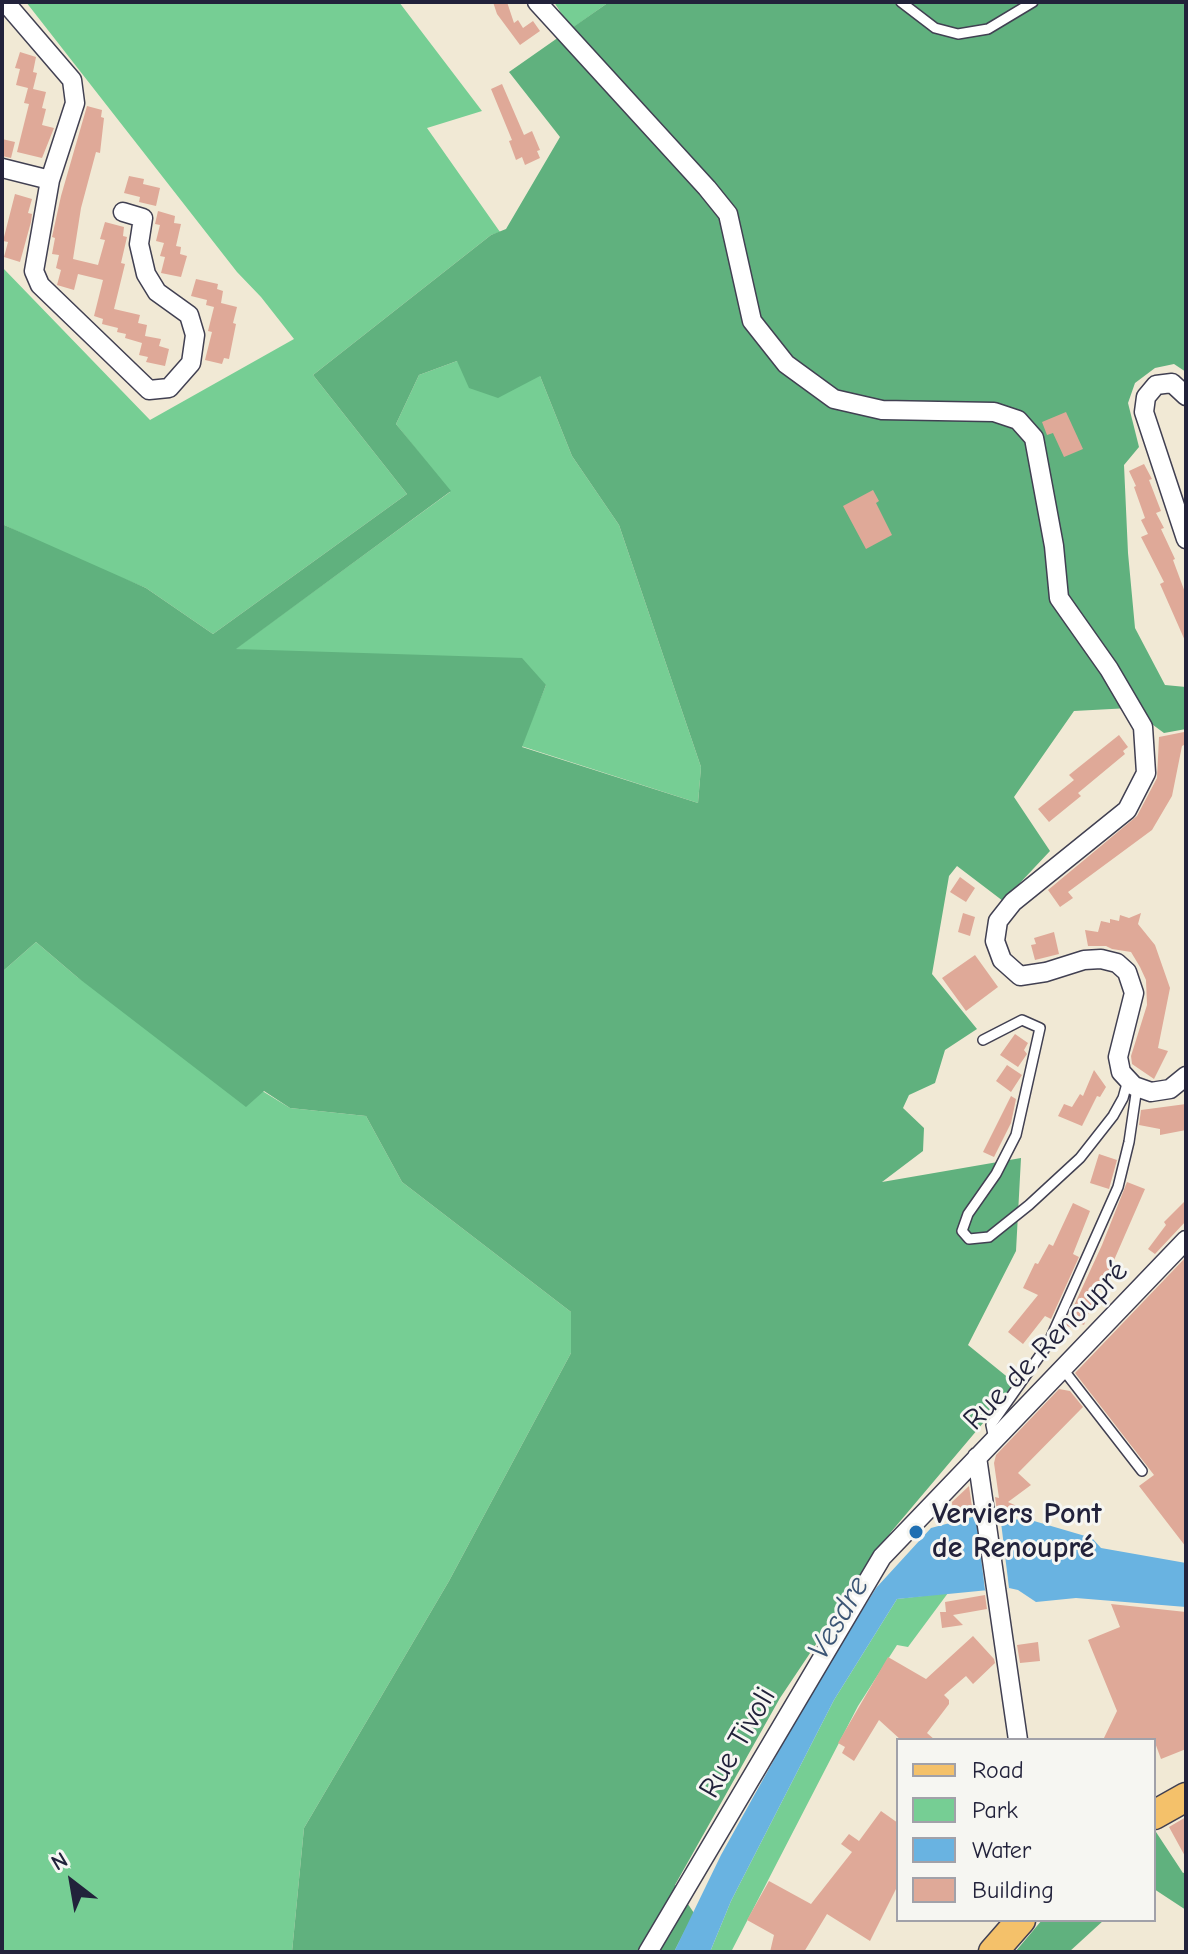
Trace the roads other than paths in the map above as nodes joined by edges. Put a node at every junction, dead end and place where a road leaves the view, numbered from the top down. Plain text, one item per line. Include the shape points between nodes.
1 (5, 2) edge
2 (537, 2) edge
3 (901, 2) edge
4 (1033, 2) edge
5 (2, 168) edge
6 (50, 180) junction
7 (123, 212) dead end
8 (1186, 396) edge
9 (1186, 539) edge
10 (983, 1040) dead end
11 (1186, 1076) edge
12 (1132, 1084) junction
13 (1186, 1240) edge
14 (1062, 1368) junction
15 (994, 1439) junction
16 (977, 1457) junction
17 (1142, 1471) dead end
18 (1018, 1738) edge
19 (1186, 1797) edge
20 (1156, 1814) edge
21 (1019, 1922) edge
22 (648, 1952) edge
23 (993, 1952) edge

1 - 6 street via 72,80 75,103
2 - 12 street via 728,214 752,321 786,364 834,399 882,410 994,412 1018,420 1034,438 1059,598 1143,727 1146,773 1127,810 1013,902 998,921 995,941 1002,960 1020,976 1101,959 1127,972 1134,993 1118,1057 1121,1072
3 - 4 lane via 935,28 958,34 988,29
5 - 6 street
6 - 7 street via 34,271 40,285 149,390 169,388 191,363 195,335 189,315 157,292 146,274 139,244 143,218
8 - 9 street via 1172,383 1156,385 1146,397 1144,412
10 - 12 lane via 1022,1020 1040,1028 1016,1135 968,1214 962,1231 969,1239 989,1237 1080,1158
11 - 12 street via 1170,1089 1151,1092
12 - 15 lane via 1129,1142 1118,1187 1048,1344 991,1425
13 - 14 street, Rue de Renoupré
14 - 15 street, Rue de Renoupré
14 - 17 lane
15 - 16 street, Rue de Renoupré
16 - 18 street, Rue de Renoupré
16 - 22 street, Rue Tivoli via 882,1557
19 - 20 main road
21 - 23 main road

